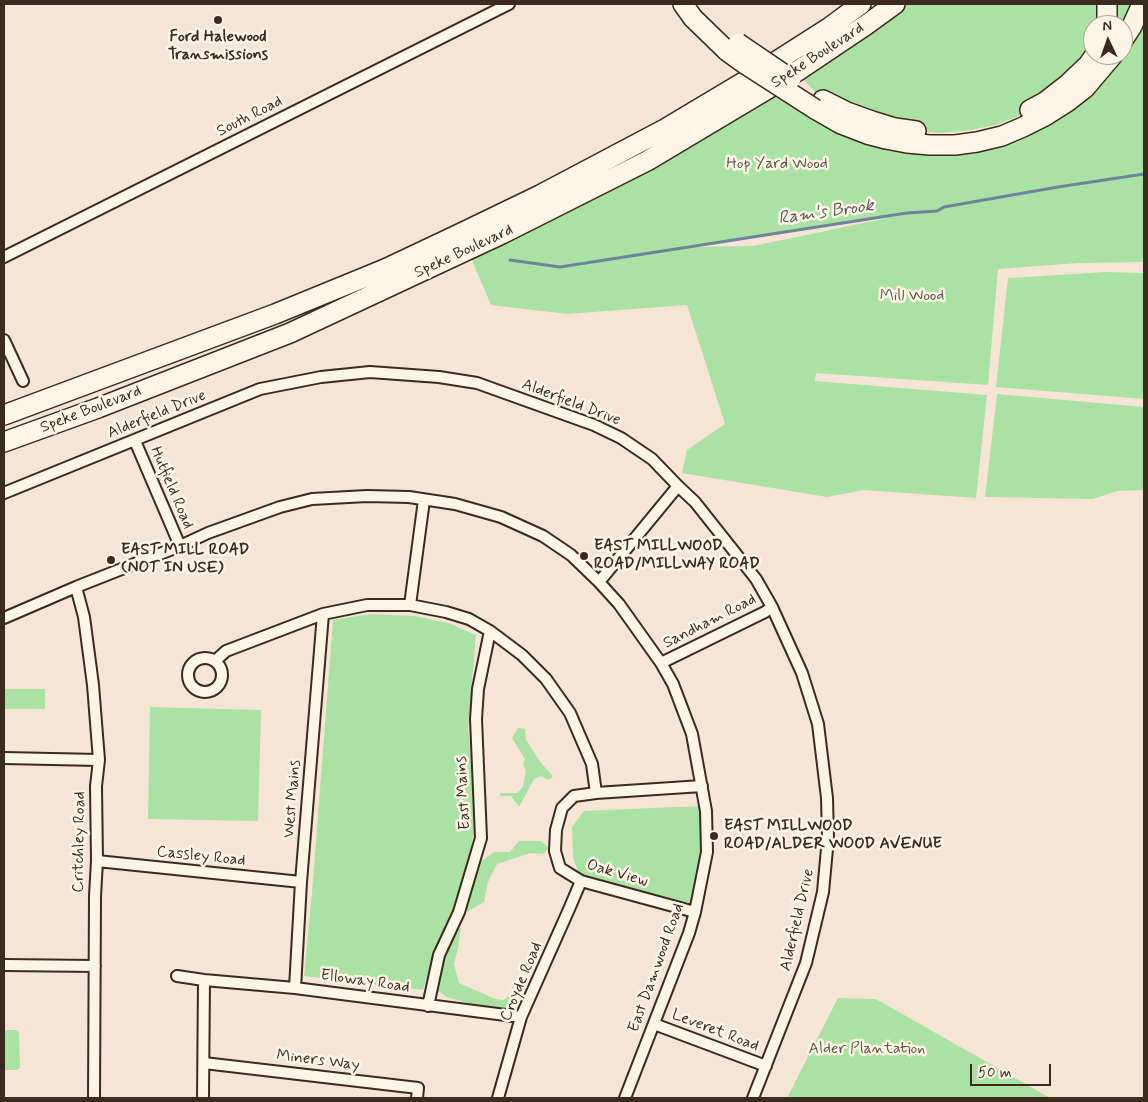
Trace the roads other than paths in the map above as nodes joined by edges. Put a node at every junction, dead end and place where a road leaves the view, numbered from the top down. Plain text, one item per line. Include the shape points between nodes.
1 (509, 4) edge
2 (682, 4) edge
3 (698, 4) edge
4 (861, 4) edge
5 (897, 4) edge
6 (1142, 4) edge
7 (1133, 24) edge
8 (732, 47) junction
9 (1088, 65) edge
10 (1105, 65) edge
11 (819, 104) junction
12 (4, 257) edge
13 (4, 340) edge
14 (23, 381) dead end
15 (4, 416) edge
16 (134, 441) junction
17 (4, 442) edge
18 (678, 486) junction
19 (4, 493) edge
20 (424, 500) junction
21 (180, 546) junction
22 (599, 582) junction
23 (76, 587) junction
24 (410, 605) junction
25 (772, 607) junction
26 (323, 614) junction
27 (4, 618) edge
28 (490, 630) junction
29 (214, 661) dead end
30 (661, 663) junction
31 (4, 758) edge
32 (99, 760) junction
33 (702, 786) junction
34 (596, 793) junction
35 (97, 861) junction
36 (580, 881) junction
37 (301, 882) junction
38 (695, 912) junction
39 (4, 965) edge
40 (95, 966) junction
41 (177, 976) dead end
42 (204, 980) junction
43 (295, 988) junction
44 (428, 1006) junction
45 (521, 1017) junction
46 (654, 1024) junction
47 (204, 1063) junction
48 (766, 1066) junction
49 (94, 1098) edge
50 (203, 1098) edge
51 (417, 1098) edge
52 (498, 1098) edge
53 (625, 1098) edge
54 (753, 1098) edge

1 - 12 street, South Road
2 - 8 highway via 693,18
3 - 8 highway
4 - 15 highway, Speke Boulevard via 747,80 665,129 457,235 284,310
5 - 17 highway, Speke Boulevard via 796,72 647,161 463,254 290,333
6 - 7 highway
8 - 11 highway, bridge
9 - 11 highway via 1045,102 996,125 970,130 942,133 895,128
10 - 11 highway via 1085,88 1045,116 1002,136 977,142 930,145 886,139 841,124
13 - 14 street
16 - 18 street, Alderfield Drive via 269,387 370,372 439,377 477,383 594,425 652,459
16 - 19 street, Alderfield Drive
16 - 21 street, Hutfield Road
18 - 22 street
18 - 25 street, Alderfield Drive via 695,502 756,579
20 - 21 street, East Damwood Road via 367,496 312,499 235,523
20 - 22 street, East Damwood Road via 455,504 501,517 543,536
20 - 24 street
21 - 23 street, East Damwood Road
22 - 30 street, East Damwood Road via 619,604
23 - 27 street, East Damwood Road
23 - 32 street, Critchley Road via 84,617
24 - 26 street via 367,605
24 - 28 street via 469,619
25 - 30 street, Sandham Road
25 - 48 street, Alderfield Drive via 802,673 818,724 828,838 823,892 806,963
26 - 29 street via 226,652
26 - 37 street, West Mains
28 - 34 street via 522,655 546,680 570,713 592,764
28 - 44 street, East Mains via 478,689 476,719 481,838 459,912 438,955
30 - 33 street, East Damwood Road via 692,734
31 - 32 street
32 - 35 street, Critchley Road
33 - 34 street, Oak View
33 - 38 street, East Damwood Road via 707,852
34 - 36 street, Oak View via 574,796 562,808 556,830 555,851 560,868
35 - 37 street, Cassley Road
35 - 40 street, Critchley Road
36 - 38 street, Oak View
36 - 45 street, Croyde Road
37 - 43 street, West Mains
38 - 46 street, East Damwood Road
39 - 40 street
40 - 49 street, Critchley Road
41 - 42 street, Elloway Road
42 - 43 street, Elloway Road
42 - 47 street
43 - 44 street, Elloway Road
44 - 45 street, Elloway Road
45 - 52 street, Croyde Road
46 - 48 street, Leveret Road
46 - 53 street, East Damwood Road
47 - 50 street
47 - 51 street, Miners Way via 418,1088
48 - 54 street, Alderfield Drive

